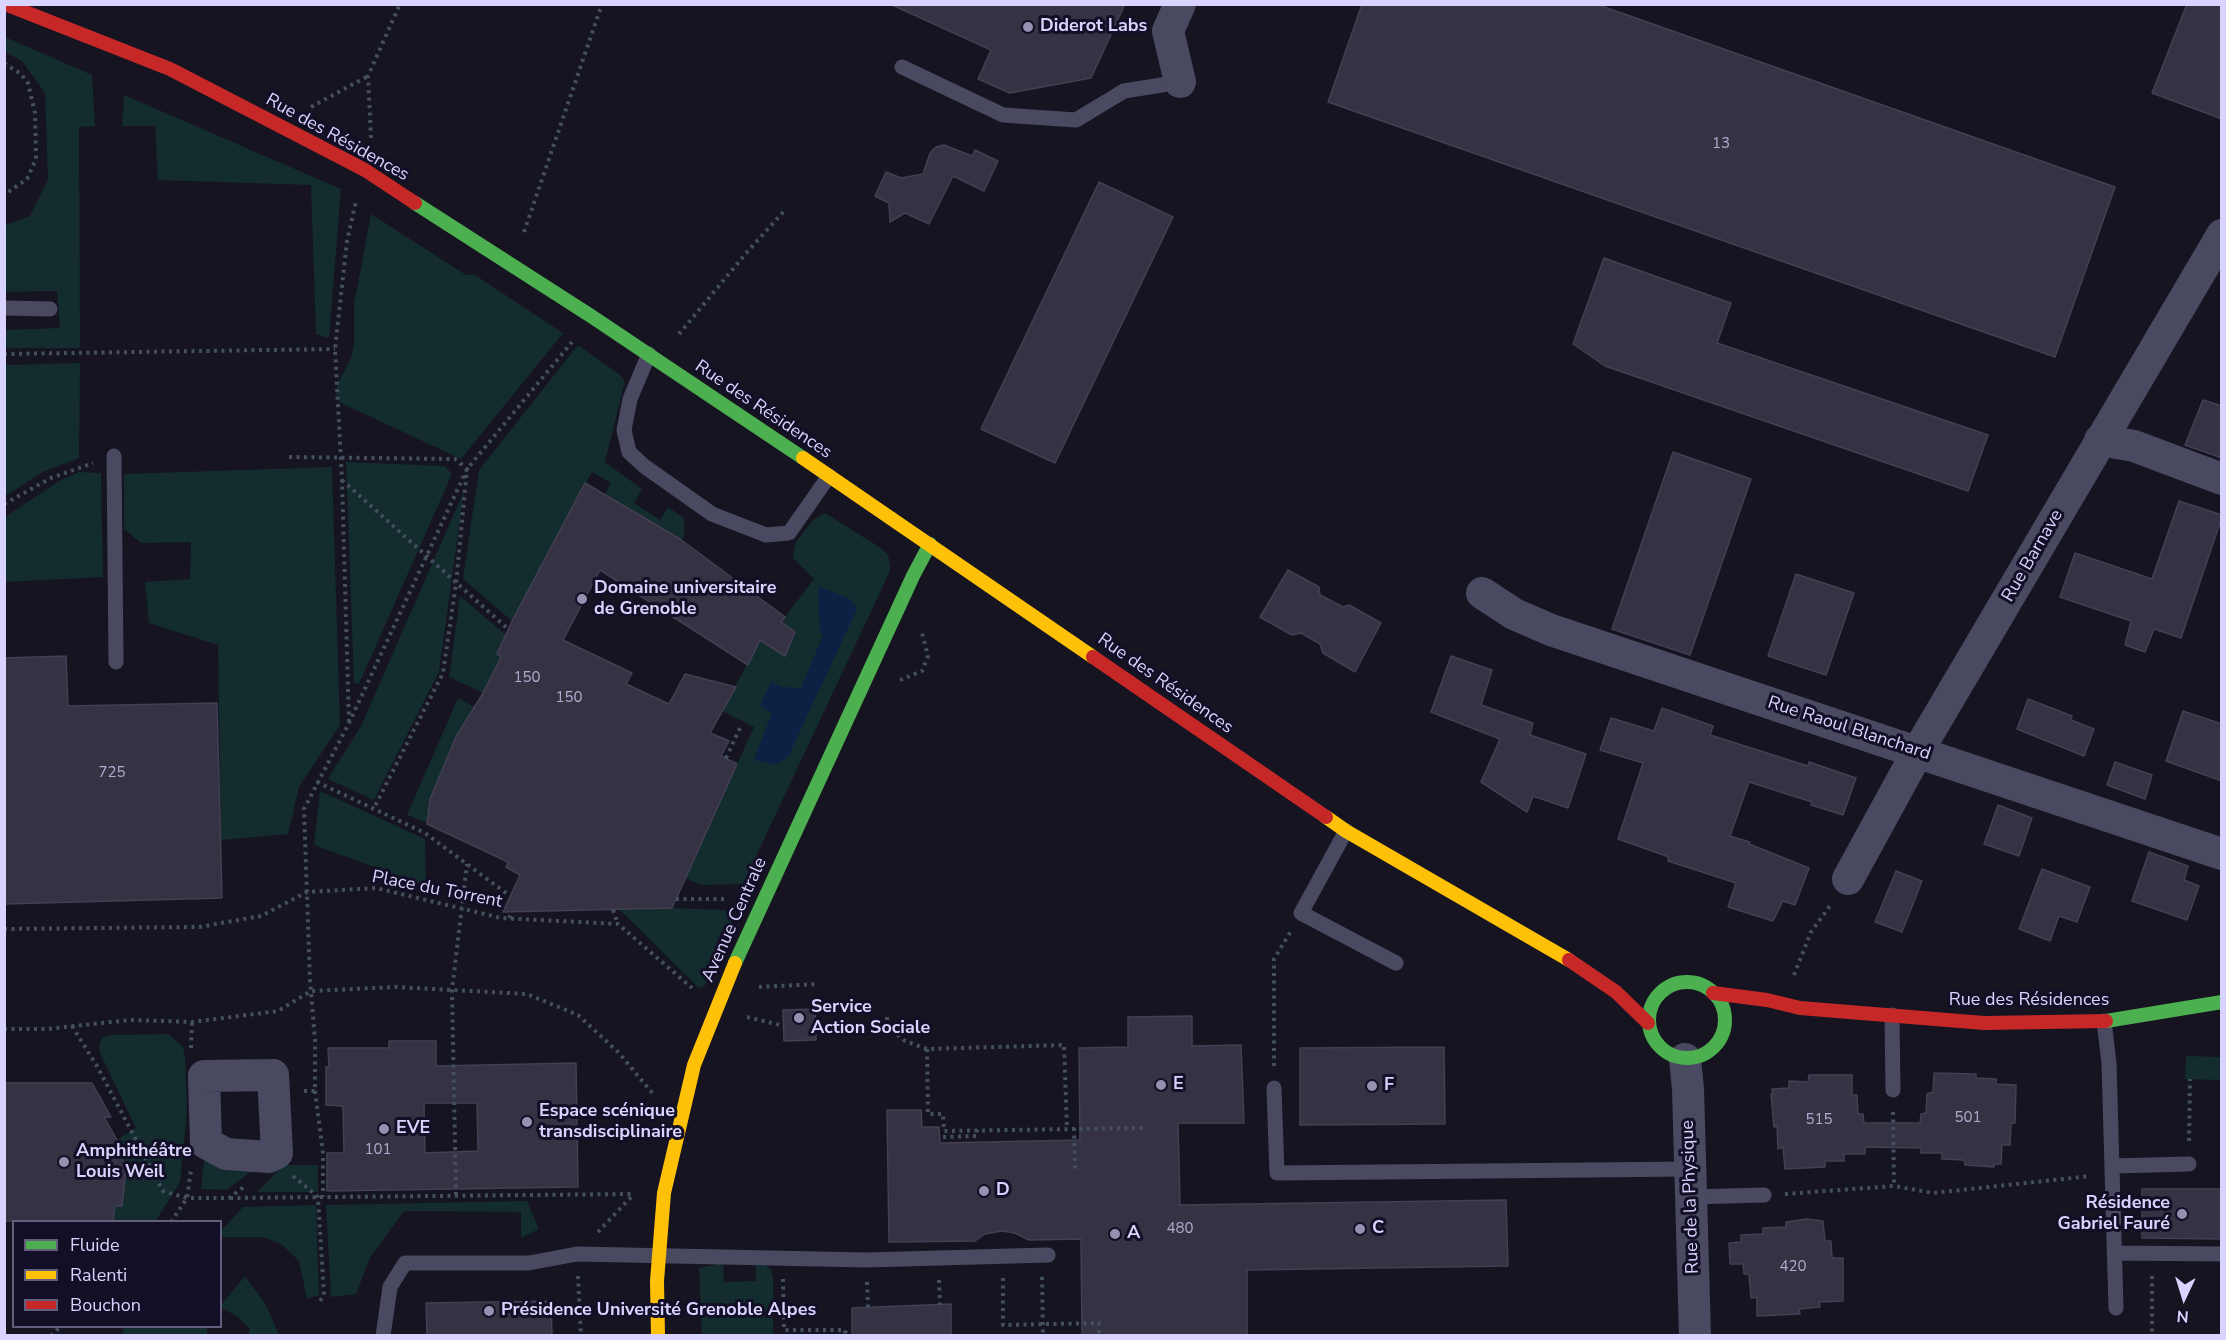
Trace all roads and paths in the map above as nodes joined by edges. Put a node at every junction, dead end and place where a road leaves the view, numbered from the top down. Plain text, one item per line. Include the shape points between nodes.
1 (5, 4) edge
2 (400, 4) edge
3 (602, 4) edge
4 (1180, 4) edge
5 (4, 63) edge
6 (902, 67) dead end
7 (368, 76) junction
8 (1180, 82) joint
9 (311, 107) dead end
10 (365, 170) junction
11 (4, 195) edge
12 (785, 210) dead end
13 (524, 232) dead end
14 (2222, 236) edge
15 (4, 308) edge
16 (50, 309) dead end
17 (578, 333) dead end
18 (679, 334) dead end
19 (335, 349) junction
20 (4, 354) edge
21 (648, 354) junction
22 (2100, 440) junction
23 (114, 456) joint
24 (339, 456) junction
25 (289, 457) dead end
26 (466, 469) junction
27 (829, 476) junction
28 (2222, 478) edge
29 (342, 480) junction
30 (4, 504) edge
31 (930, 544) junction
32 (426, 554) junction
33 (456, 584) junction
34 (1482, 593) dead end
35 (925, 625) dead end
36 (509, 630) dead end
37 (116, 662) dead end
38 (895, 689) dead end
39 (349, 723) junction
40 (740, 728) dead end
41 (1918, 751) junction
42 (726, 759) dead end
43 (317, 782) junction
44 (374, 808) junction
45 (1346, 831) junction
46 (2222, 854) edge
47 (467, 864) junction
48 (1848, 879) joint
49 (307, 892) junction
50 (510, 896) dead end
51 (676, 899) dead end
52 (731, 899) dead end
53 (1470, 903) junction
54 (462, 909) junction
55 (613, 910) dead end
56 (512, 912) dead end
57 (1301, 913) junction
58 (509, 918) junction
59 (618, 924) junction
60 (4, 929) edge
61 (1595, 960) dead end
62 (1396, 963) dead end
63 (1791, 980) dead end
64 (818, 984) dead end
65 (753, 987) dead end
66 (453, 990) junction
67 (311, 991) junction
68 (1713, 993) junction
69 (700, 996) dead end
70 (2222, 1002) edge
71 (1800, 1008) junction
72 (1778, 1014) dead end
73 (1892, 1015) junction
74 (740, 1016) dead end
75 (886, 1017) dead end
76 (2104, 1021) junction
77 (1648, 1023) junction
78 (784, 1026) dead end
79 (4, 1029) edge
80 (927, 1049) junction
81 (1685, 1059) junction
82 (2190, 1079) dead end
83 (1274, 1088) joint
84 (315, 1090) dead end
85 (1893, 1090) dead end
86 (657, 1098) dead end
87 (1894, 1124) dead end
88 (1074, 1128) junction
89 (1143, 1128) dead end
90 (1067, 1129) junction
91 (977, 1130) junction
92 (943, 1137) dead end
93 (278, 1163) dead end
94 (2189, 1164) joint
95 (2112, 1166) junction
96 (1075, 1169) dead end
97 (2084, 1176) dead end
98 (1691, 1183) junction
99 (1894, 1186) junction
100 (634, 1194) dead end
101 (1788, 1194) dead end
102 (456, 1195) junction
103 (1764, 1195) dead end
104 (320, 1197) junction
105 (229, 1198) dead end
106 (2114, 1253) junction
107 (2151, 1253) junction
108 (2222, 1254) edge
109 (1045, 1255) joint
110 (658, 1256) junction
111 (1002, 1256) junction
112 (783, 1257) junction
113 (318, 1303) dead end
114 (2116, 1308) dead end
115 (1043, 1325) junction
116 (784, 1330) junction
117 (383, 1335) edge
118 (658, 1335) edge
119 (784, 1335) edge
120 (846, 1335) edge
121 (1043, 1335) edge
122 (1099, 1335) edge
123 (1695, 1335) edge
124 (2152, 1335) edge

1 - 10 street, Rue des Résidences via 170,69
2 - 7 path
3 - 13 path
4 - 8 street via 1167,32
5 - 11 path via 28,83 35,113 36,159 27,179
6 - 8 lane via 1003,115 1076,120 1124,91
7 - 9 path
7 - 10 path via 371,138
10 - 19 path via 347,241
10 - 21 street, Rue des Résidences
12 - 18 path
14 - 22 street, Rue Barnave
15 - 16 lane
17 - 26 path
19 - 20 path
19 - 24 path
21 - 27 street, Rue des Résidences
21 - 27 lane via 630,399 624,430 629,452 712,514 766,535 789,533
22 - 28 street via 2134,446
22 - 41 street, Rue Barnave
23 - 30 path via 51,478
23 - 37 lane
24 - 25 path
24 - 26 path via 455,459
24 - 29 path
26 - 32 path
26 - 33 path
27 - 31 street, Rue des Résidences
29 - 32 path
29 - 39 path
31 - 45 street, Rue des Résidences
31 - 110 street, Avenue Centrale via 766,894 693,1065 663,1193
32 - 33 path
32 - 39 path
33 - 36 path
33 - 44 path via 443,673
34 - 41 street, Rue Raoul Blanchard via 1514,614 1551,630
35 - 38 path via 921,634 928,656 922,672 899,680
39 - 43 path
40 - 42 path
41 - 46 street, Rue Raoul Blanchard
41 - 48 street, Rue Barnave
43 - 44 path
43 - 49 path via 304,809
44 - 47 path via 425,832
45 - 53 street, Rue des Résidences
45 - 57 lane
47 - 50 path
47 - 54 path
48 - 63 path via 1811,932
49 - 54 path, Place du Torrent via 376,888
49 - 60 path, Place du Torrent via 261,916 199,927
49 - 67 path
51 - 52 path
53 - 61 street, Rue des Résidences
53 - 77 street, Rue des Résidences via 1580,967 1616,992
54 - 58 path, Place du Torrent
54 - 66 path
55 - 59 path
56 - 58 path
57 - 62 lane
57 - 83 path via 1275,959
58 - 59 path, Place du Torrent
59 - 69 path
64 - 65 path
66 - 67 path via 396,987
66 - 86 path via 527,994 579,1015 618,1052
66 - 102 path
67 - 79 path via 278,1011 246,1016 192,1022 130,1020 47,1029
68 - 71 street, Rue des Résidences
68 - 77 street via 1693,982 1659,988
68 - 81 street via 1730,1025 1715,1047 1696,1058
70 - 76 street, Rue des Résidences
71 - 72 street, Rue des Résidences
71 - 73 street, Rue des Résidences
73 - 76 street, Rue des Résidences via 1984,1023
73 - 85 lane
74 - 78 path
75 - 80 path via 887,1026 905,1041
76 - 95 lane
77 - 81 street via 1658,1046
80 - 90 path via 1064,1045
80 - 91 path via 928,1114 943,1114 944,1131
81 - 98 street, Rue de la Physique
82 - 94 path
83 - 98 lane via 1277,1173
84 - 104 path via 323,1154
87 - 99 path
88 - 89 path
88 - 90 path
88 - 96 path
90 - 91 path
91 - 92 path via 977,1136
93 - 104 path
94 - 95 lane
95 - 106 lane
97 - 99 path via 1933,1193
98 - 103 lane
98 - 123 street, Rue de la Physique
99 - 101 path
100 - 102 path
102 - 104 path
104 - 105 path
104 - 113 path via 324,1296
106 - 107 lane
106 - 114 lane
107 - 108 lane
107 - 124 path
109 - 111 lane
109 - 115 path
110 - 112 lane
110 - 117 lane via 578,1254 529,1263 405,1263 390,1287
110 - 118 street, Avenue Centrale
111 - 112 lane via 867,1260
111 - 115 path via 1003,1325
112 - 116 path
115 - 121 path
115 - 122 path via 1099,1323
116 - 119 path
116 - 120 path via 845,1330

